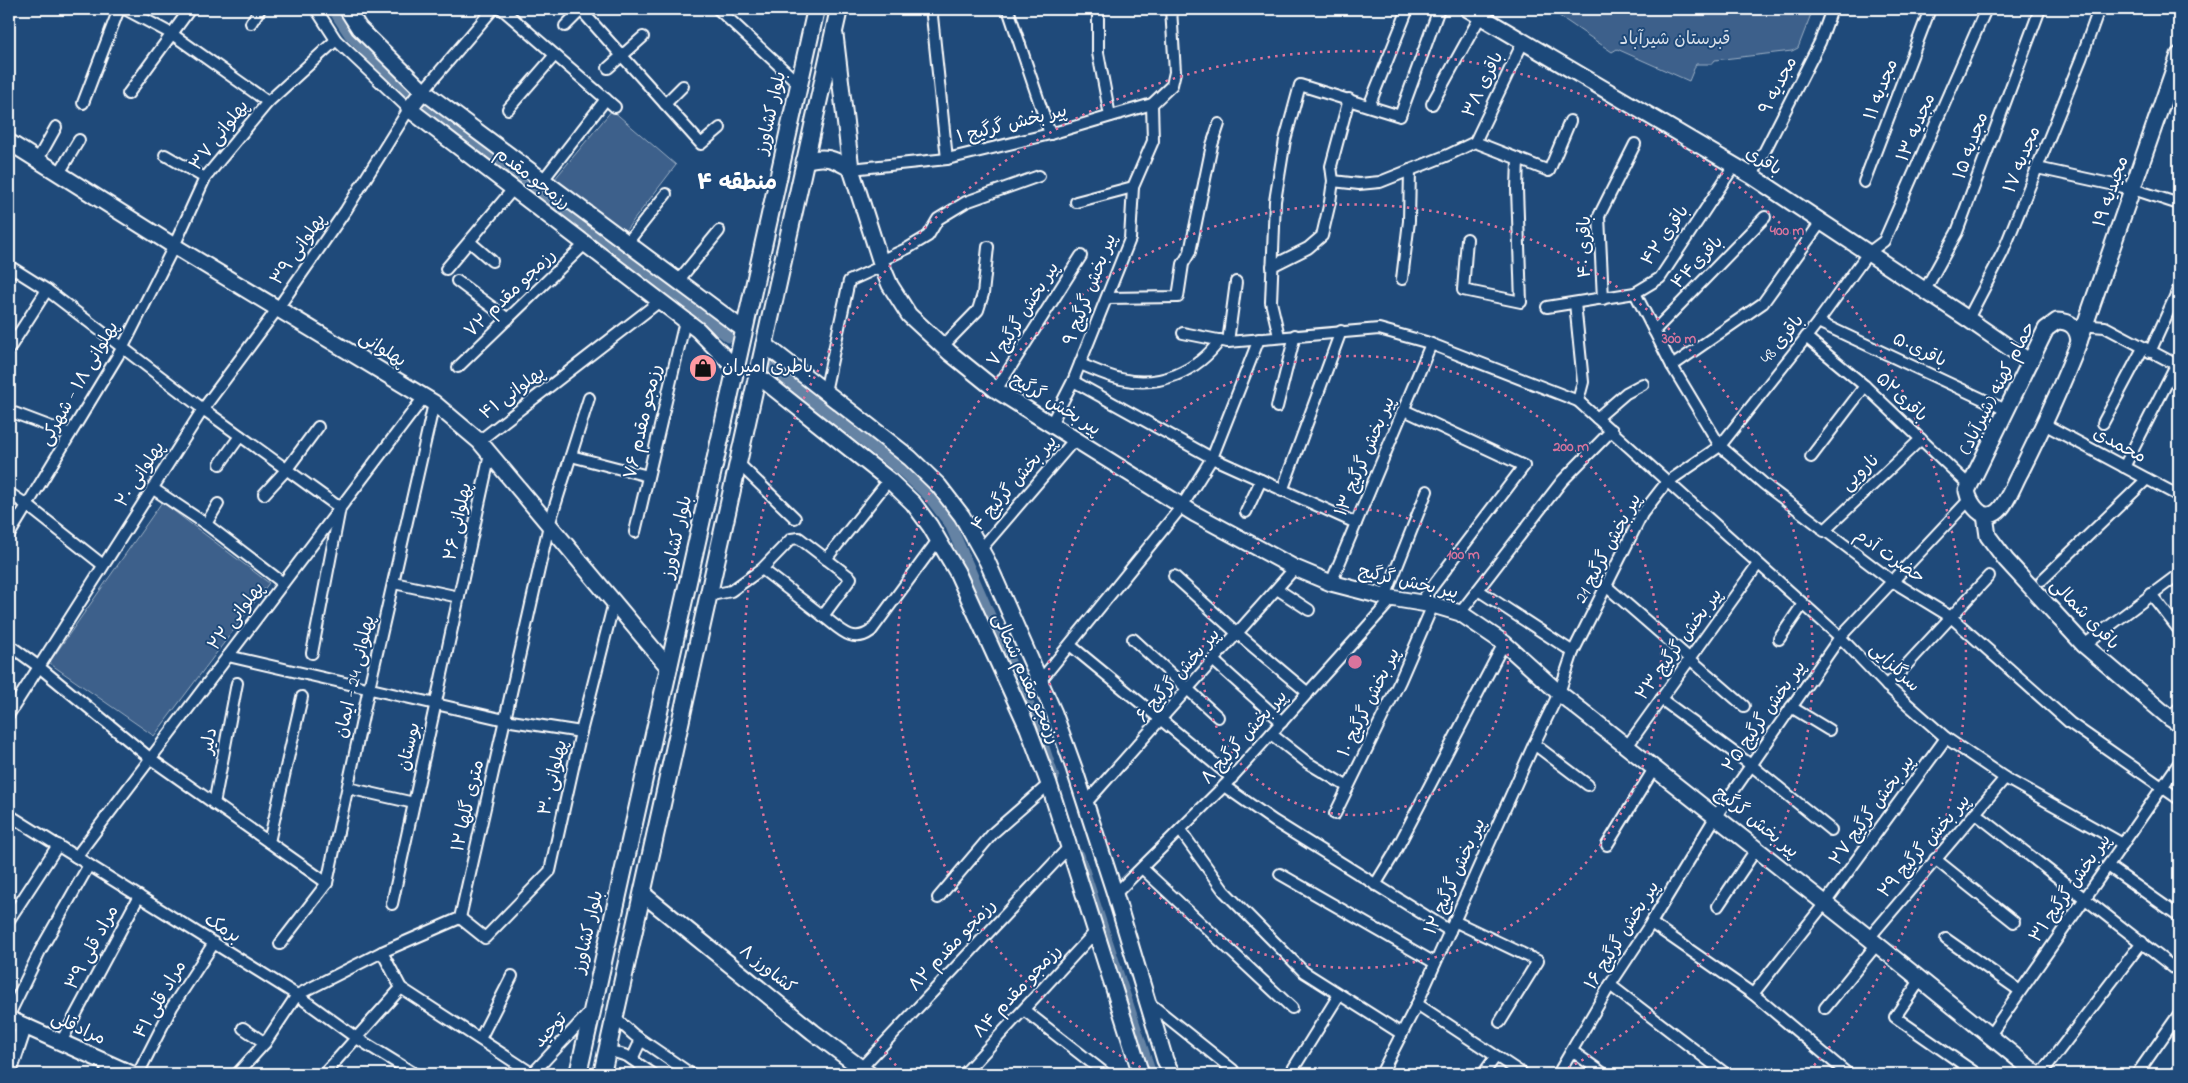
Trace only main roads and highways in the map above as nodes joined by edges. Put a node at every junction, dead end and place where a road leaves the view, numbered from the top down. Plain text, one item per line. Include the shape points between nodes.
1 (816, 9) edge
2 (839, 9) edge
3 (716, 458) junction
4 (737, 462) junction
5 (578, 1074) edge
6 (602, 1074) edge

1 - 3 main road, بلوار کشاورز
2 - 4 main road
3 - 4 main road
3 - 5 main road, بلوار کشاورز
4 - 6 main road

